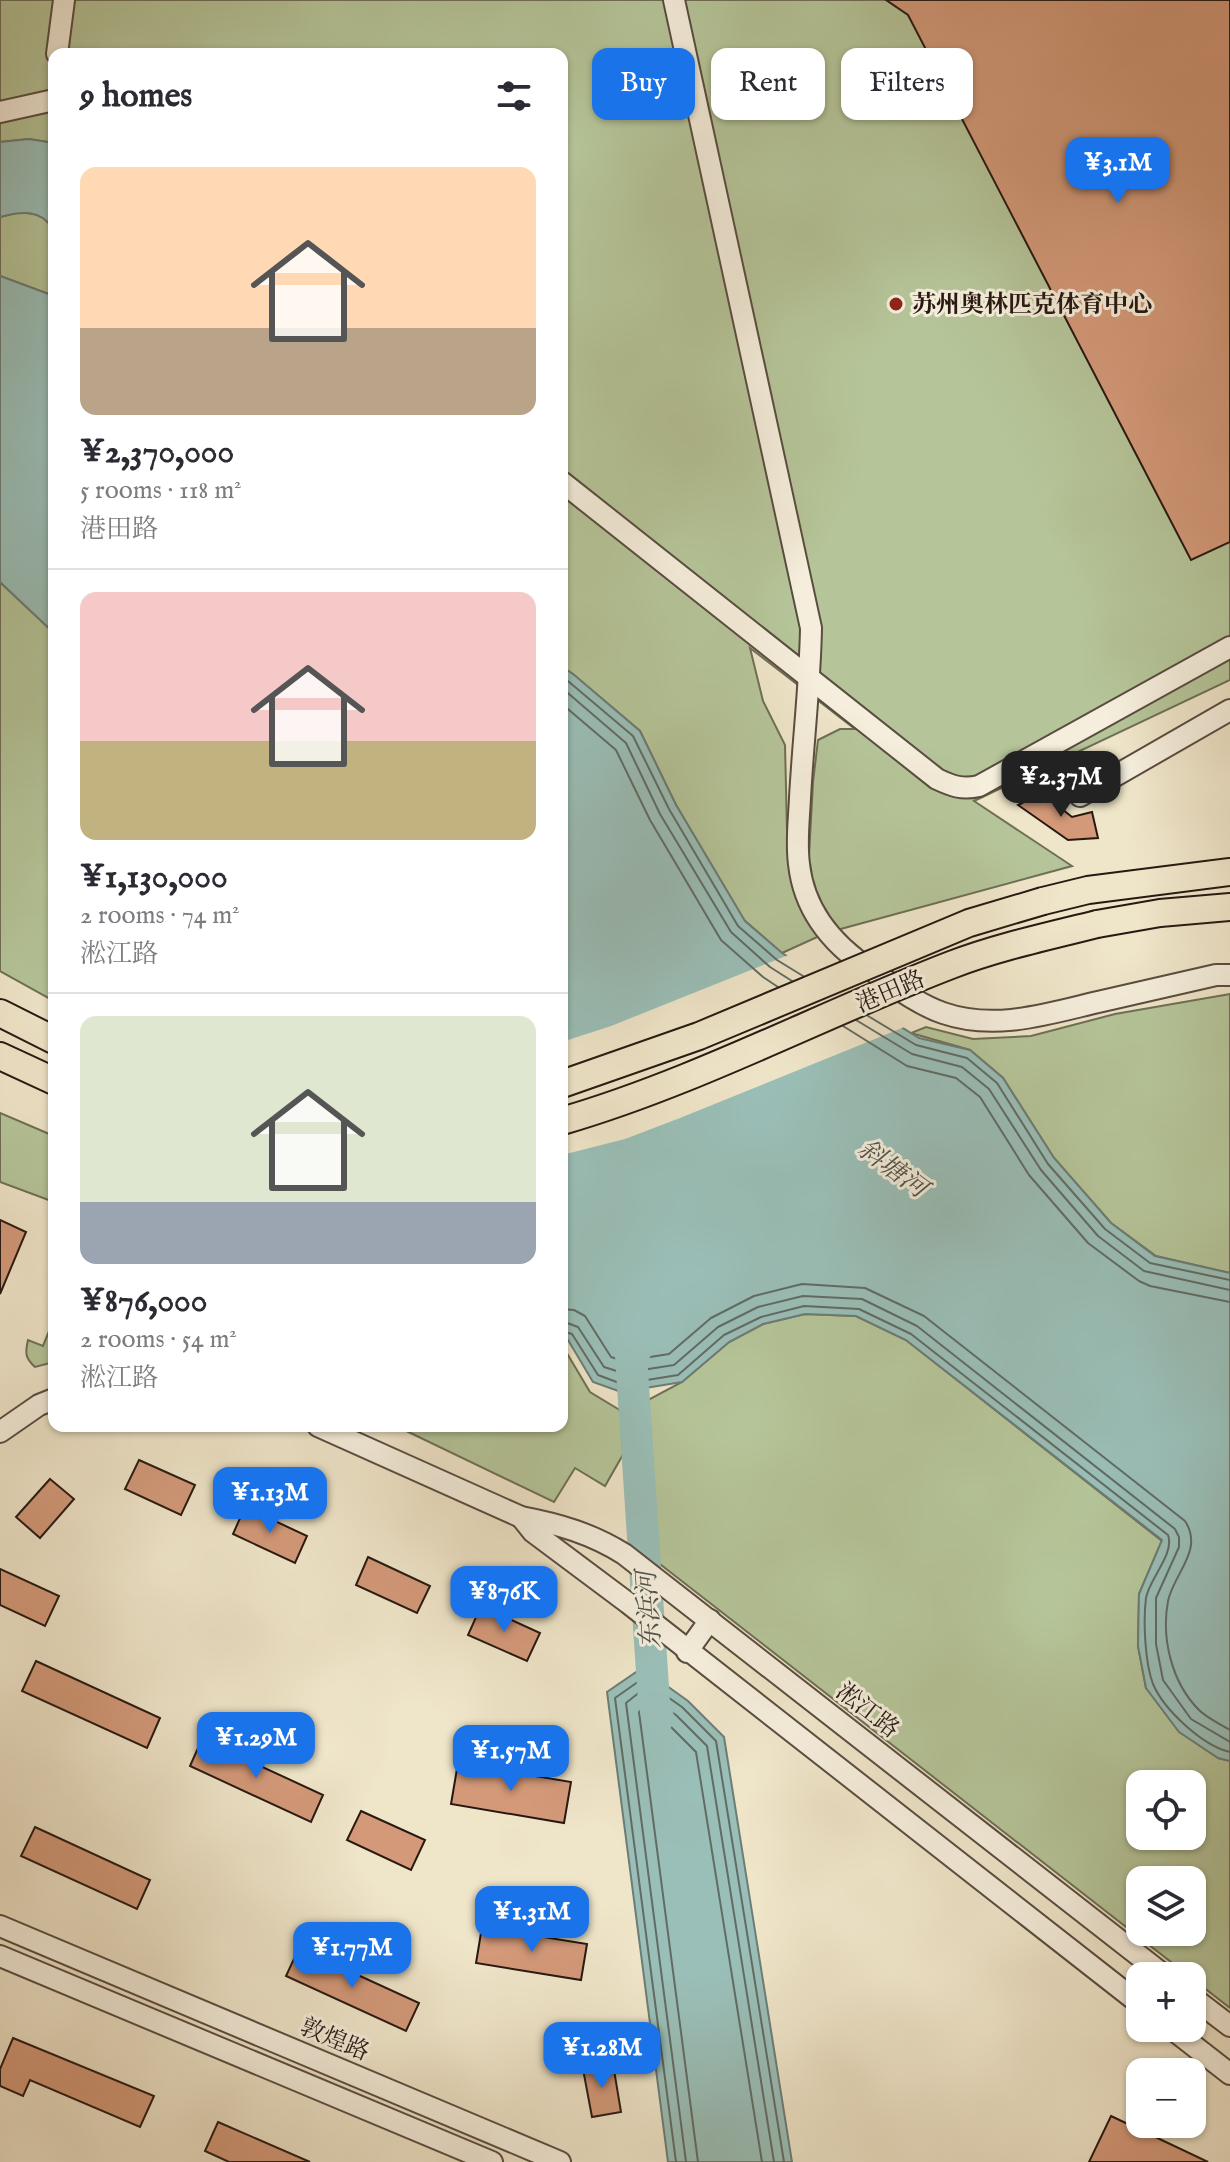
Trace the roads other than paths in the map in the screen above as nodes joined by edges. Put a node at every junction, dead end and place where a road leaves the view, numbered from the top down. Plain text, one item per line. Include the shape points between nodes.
1 (64, 0) edge
2 (674, 0) edge
3 (58, 48) edge
4 (48, 101) edge
5 (0, 112) edge
6 (568, 487) edge
7 (1230, 647) edge
8 (810, 680) junction
9 (1230, 710) edge
10 (1080, 796) dead end
11 (1230, 872) edge
12 (1230, 907) edge
13 (1230, 975) edge
14 (0, 1013) edge
15 (48, 1037) edge
16 (0, 1056) edge
17 (48, 1078) edge
18 (568, 1082) edge
19 (568, 1119) edge
20 (48, 1401) edge
21 (0, 1432) edge
22 (331, 1432) edge
23 (521, 1517) junction
24 (710, 1620) junction
25 (687, 1652) junction
26 (0, 1926) edge
27 (0, 1956) edge
28 (1147, 1962) edge
29 (1126, 1993) edge
30 (1206, 2008) edge
31 (1230, 2026) edge
32 (1189, 2042) edge
33 (1230, 2074) edge
34 (504, 2138) junction
35 (493, 2162) edge
36 (560, 2162) edge

1 - 3 street
2 - 8 street via 811,628
4 - 5 street
6 - 8 street
7 - 8 street via 967,789 937,779
8 - 13 street via 799,866 813,912 848,955 918,1002 943,1013 994,1021
9 - 10 street
11 - 18 main road, 港田路, bridge via 1088,890 969,923 699,1036
12 - 19 main road, 港田路, bridge via 1097,924 953,964 694,1074
14 - 15 main road
16 - 17 main road
20 - 21 street
22 - 23 street, 淞江路
23 - 24 street, 淞江路 via 584,1533 624,1554
23 - 25 street, 淞江路 via 533,1532
24 - 25 street
24 - 28 street, 淞江路
25 - 29 street, 淞江路
26 - 34 street, 敦煌路
27 - 35 street
30 - 31 street
32 - 33 street
34 - 35 street
34 - 36 street, 敦煌路

